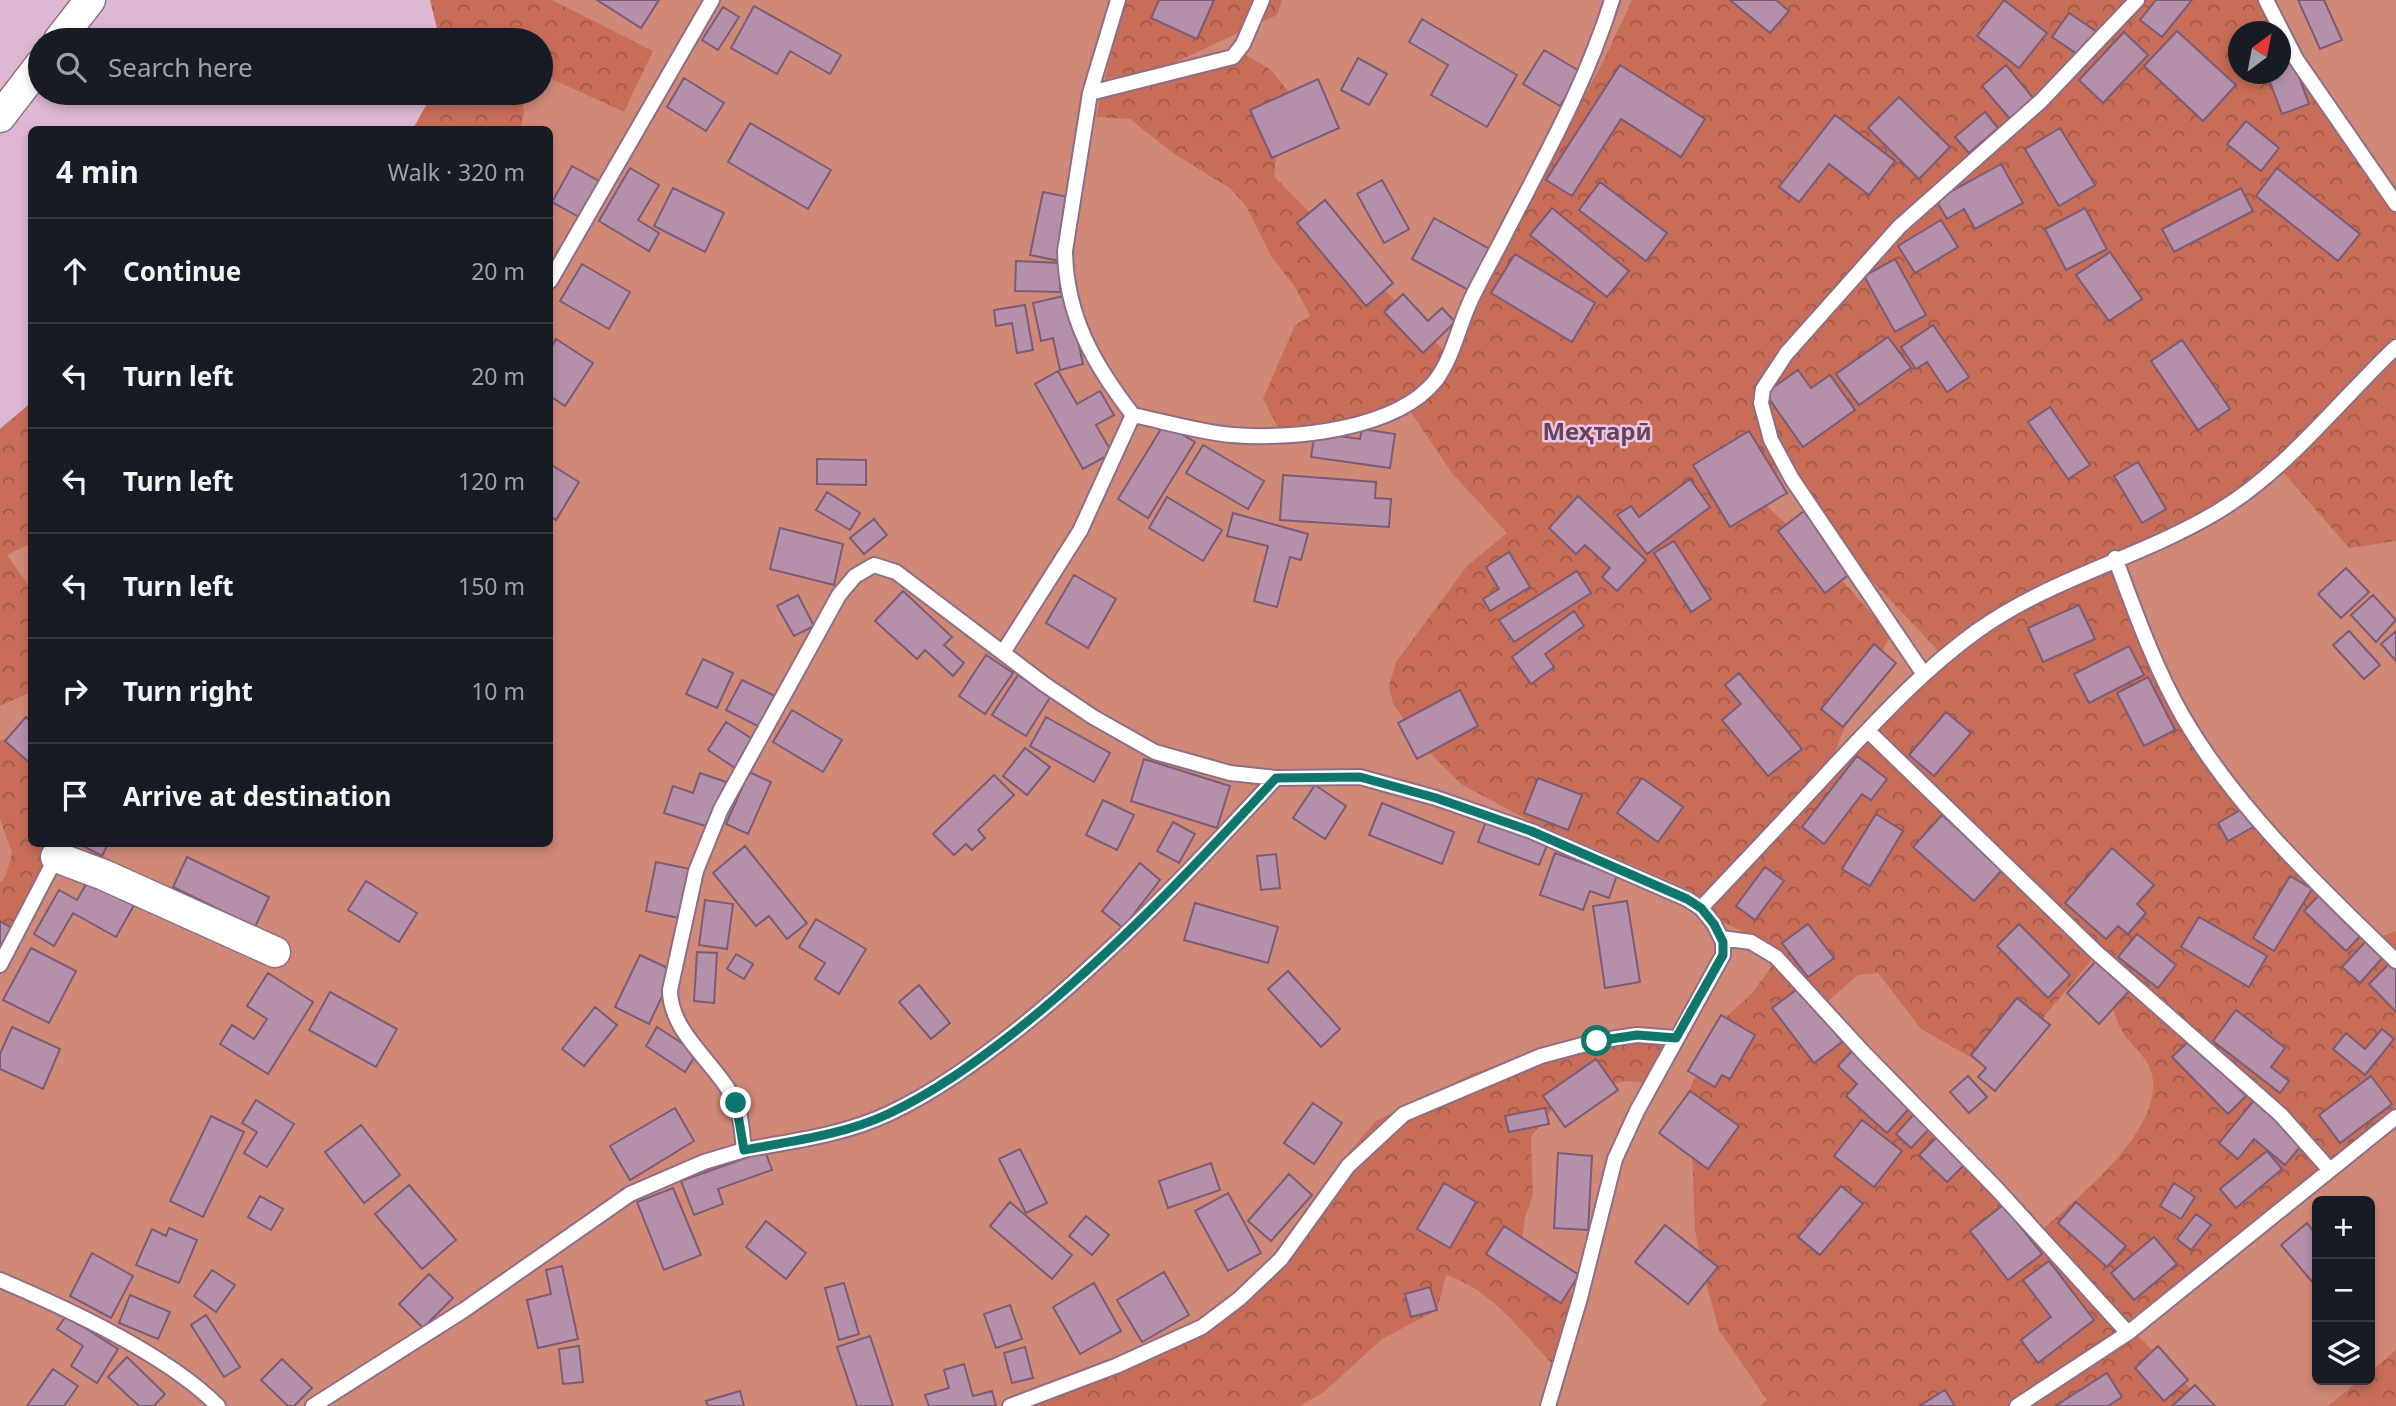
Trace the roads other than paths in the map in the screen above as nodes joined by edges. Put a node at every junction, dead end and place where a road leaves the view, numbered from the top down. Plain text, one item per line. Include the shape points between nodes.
1 (90, 0) edge
2 (712, 0) edge
3 (1118, 0) edge
4 (1262, 0) edge
5 (1612, 0) edge
6 (2137, 0) edge
7 (2266, 0) edge
8 (68, 28) edge
9 (28, 81) edge
10 (1090, 93) junction
11 (0, 117) edge
12 (2396, 204) edge
13 (553, 276) edge
14 (2396, 348) edge
15 (1133, 415) junction
16 (2115, 558) junction
17 (1004, 651) junction
18 (1923, 673) junction
19 (1868, 731) junction
20 (1276, 778) junction
21 (59, 850) edge
22 (1701, 908) junction
23 (1721, 938) junction
24 (275, 952) dead end
25 (2396, 961) edge
26 (0, 965) edge
27 (1676, 1038) junction
28 (2396, 1117) edge
29 (744, 1150) junction
30 (2330, 1170) junction
31 (0, 1280) edge
32 (2128, 1334) junction
33 (218, 1406) edge
34 (313, 1406) edge
35 (1010, 1406) edge
36 (1548, 1406) edge
37 (2017, 1406) edge

1 - 8 street
2 - 13 lane
3 - 10 lane
4 - 10 lane via 1233,57
5 - 15 lane via 1566,119 1470,302 1448,358 1420,396 1351,426 1286,435 1233,435
6 - 18 lane via 2041,101 1899,227 1786,354 1763,389 1763,418 1792,479
7 - 12 lane via 2296,59
9 - 11 street
10 - 15 lane via 1065,251 1066,274 1085,344
14 - 16 lane via 2295,450 2220,510
15 - 17 lane via 1080,531
16 - 18 lane via 2054,585 1980,629
16 - 25 lane via 2155,661 2202,745 2295,859
17 - 20 lane via 1093,718 1155,752 1230,773
17 - 29 lane via 896,572 874,565 863,569 839,595 728,793 696,871 670,999 681,1025 736,1103
18 - 19 lane
19 - 22 lane
19 - 30 lane via 2081,939 2281,1115
20 - 22 lane via 1360,777 1436,798 1609,862
20 - 29 lane via 1072,986 970,1067 887,1115 828,1135
21 - 24 street
21 - 26 lane
22 - 23 lane
23 - 27 lane via 1722,960
23 - 32 lane via 1751,942 1776,957
27 - 35 lane via 1637,1035 1552,1053 1404,1114 1348,1166 1281,1259 1202,1327
27 - 36 lane via 1615,1158
28 - 30 lane
29 - 34 lane via 630,1194 464,1310
30 - 32 lane
31 - 33 lane via 141,1351 187,1379
32 - 37 lane

